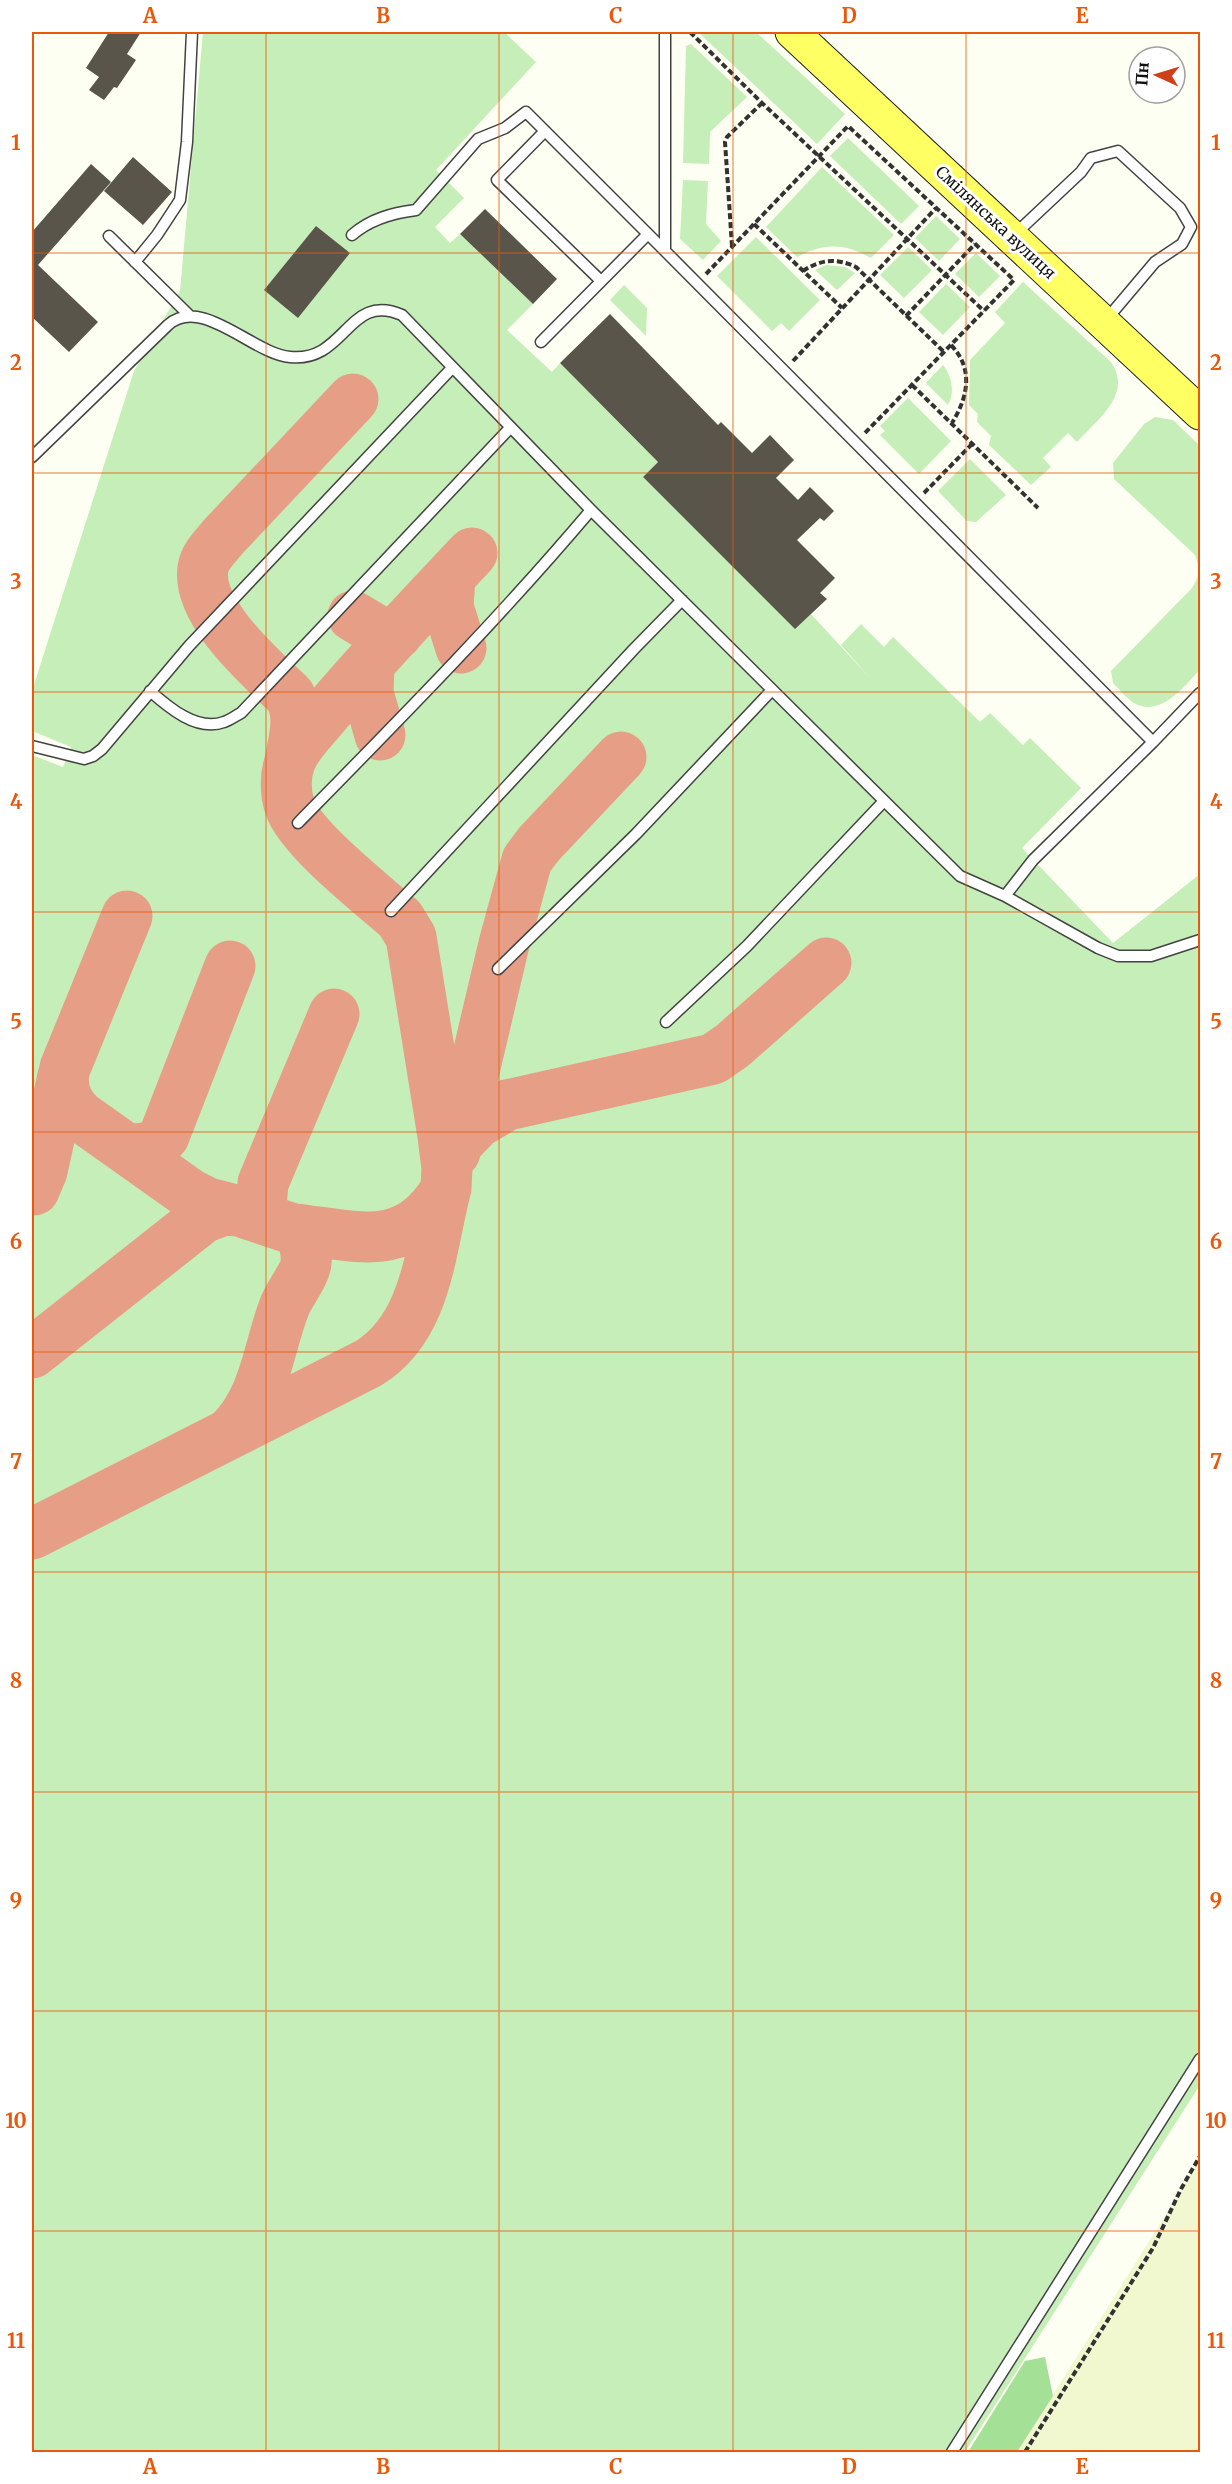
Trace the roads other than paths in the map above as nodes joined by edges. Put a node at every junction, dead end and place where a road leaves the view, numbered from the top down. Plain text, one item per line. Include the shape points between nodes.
1 (192, 32) edge
2 (665, 32) edge
3 (792, 32) edge
4 (545, 131) junction
5 (648, 234) junction
6 (352, 235) dead end
7 (109, 236) dead end
8 (1012, 237) junction
9 (665, 250) junction
10 (135, 262) junction
11 (601, 281) junction
12 (190, 316) junction
13 (1104, 323) junction
14 (541, 342) dead end
15 (452, 368) junction
16 (1200, 413) edge
17 (510, 428) junction
18 (32, 457) edge
19 (591, 510) junction
20 (682, 600) junction
21 (772, 690) junction
22 (150, 691) junction
23 (1200, 693) edge
24 (1154, 742) junction
25 (32, 746) edge
26 (884, 801) junction
27 (298, 823) dead end
28 (1005, 896) junction
29 (391, 911) dead end
30 (1200, 940) edge
31 (498, 969) dead end
32 (666, 1022) dead end
33 (1200, 2059) edge
34 (952, 2452) edge

1 - 10 lane via 180,200
2 - 9 lane
3 - 8 main road, Смілянська вулиця
4 - 5 lane
4 - 6 lane via 526,112 505,128 478,139 416,210 375,220
4 - 11 lane via 497,180
5 - 9 lane
5 - 11 lane
7 - 10 lane
8 - 13 main road, Смілянська вулиця
8 - 13 lane via 1091,158 1118,151 1180,208 1191,227 1182,243 1155,262
9 - 24 lane
10 - 12 lane
11 - 14 lane
12 - 15 lane via 218,325 275,354 301,357 320,354 331,347 358,318 391,311 402,315
12 - 18 lane via 181,316 168,325
13 - 16 main road, Смілянська вулиця
15 - 17 lane
15 - 22 lane
17 - 19 lane
17 - 22 lane via 241,713 222,723 204,724 171,709
19 - 20 lane
19 - 27 lane via 465,651
20 - 21 lane
20 - 29 lane
21 - 26 lane
21 - 31 lane via 636,834
22 - 25 lane via 93,756 84,759
23 - 24 lane
24 - 28 lane via 1033,860
26 - 28 lane via 960,876
26 - 32 lane via 747,946
28 - 30 lane via 1118,956 1151,956
33 - 34 lane

